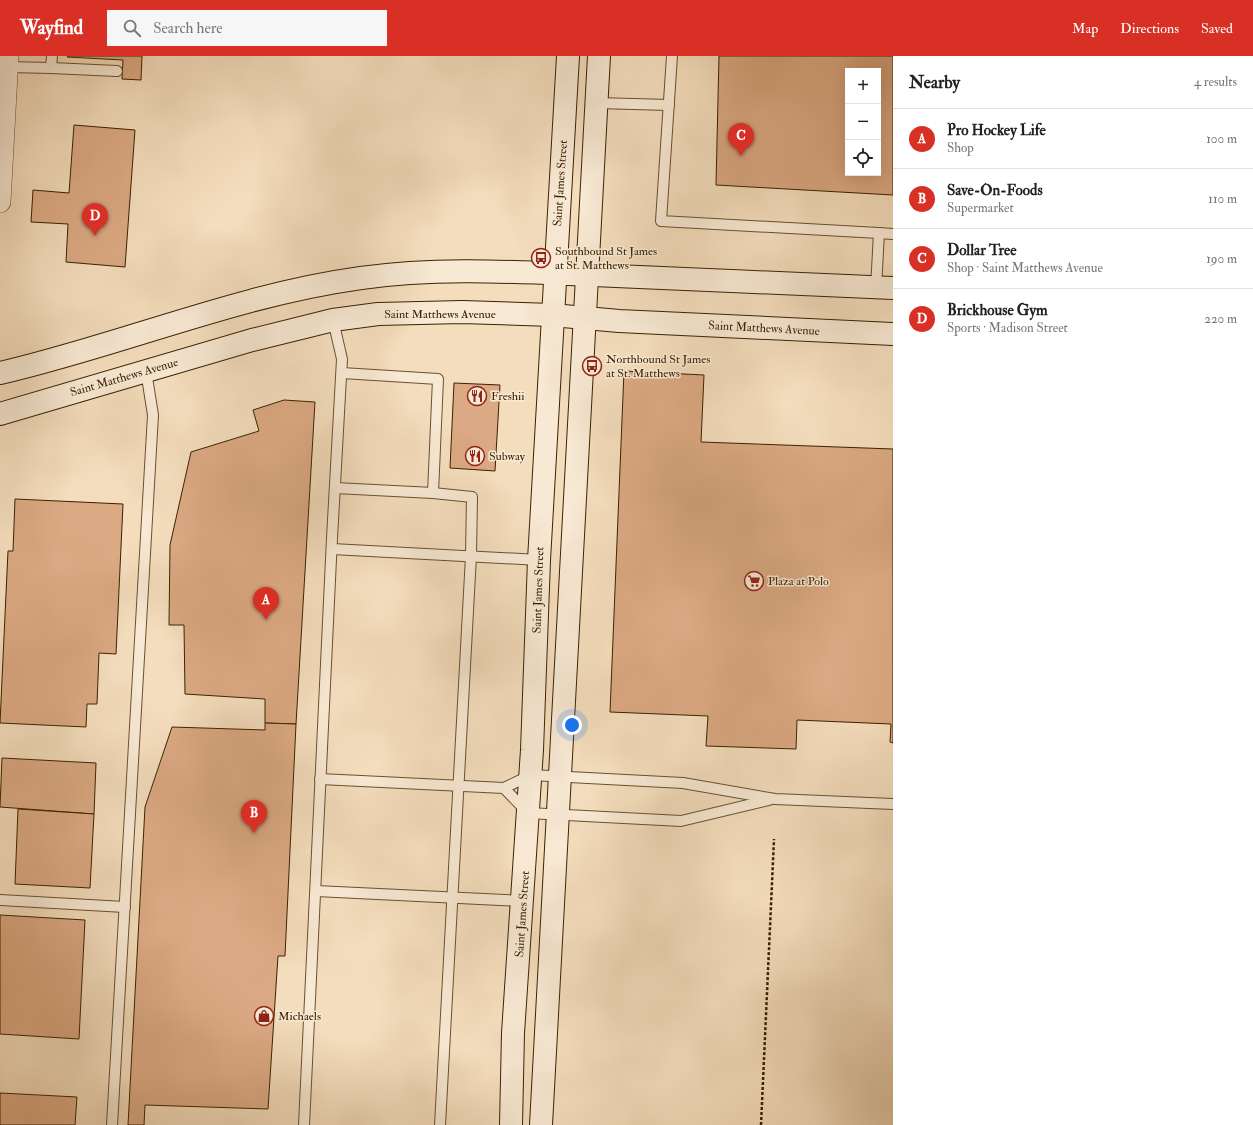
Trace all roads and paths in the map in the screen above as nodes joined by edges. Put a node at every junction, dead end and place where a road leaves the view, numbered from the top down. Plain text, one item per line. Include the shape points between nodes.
1 (52, 56) edge
2 (568, 56) edge
3 (599, 56) edge
4 (672, 56) edge
5 (8, 61) edge
6 (51, 68) junction
7 (117, 71) dead end
8 (597, 103) junction
9 (669, 105) junction
10 (0, 202) edge
11 (879, 233) junction
12 (893, 234) edge
13 (554, 273) junction
14 (587, 275) junction
15 (884, 288) edge
16 (552, 315) junction
17 (585, 318) junction
18 (333, 320) junction
19 (893, 334) edge
20 (146, 371) junction
21 (0, 373) edge
22 (342, 373) junction
23 (0, 414) edge
24 (335, 488) junction
25 (433, 493) junction
26 (332, 549) junction
27 (471, 556) junction
28 (540, 560) junction
29 (531, 775) junction
30 (560, 777) junction
31 (320, 778) junction
32 (459, 785) junction
33 (504, 788) junction
34 (775, 799) junction
35 (893, 804) edge
36 (528, 813) junction
37 (558, 815) junction
38 (774, 839) dead end
39 (316, 891) junction
40 (453, 898) junction
41 (0, 900) edge
42 (523, 901) junction
43 (125, 907) junction
44 (112, 1125) edge
45 (304, 1125) edge
46 (440, 1125) edge
47 (511, 1125) edge
48 (541, 1125) edge
49 (761, 1125) edge

1 - 6 lane
2 - 13 main road, Saint James Street
3 - 8 main road
4 - 9 lane
5 - 6 lane
5 - 10 street
6 - 7 lane
8 - 9 lane
8 - 14 main road
9 - 11 lane via 661,221
11 - 12 lane
11 - 15 lane
13 - 14 main road
13 - 16 main road, Saint James Street
13 - 21 main road via 431,272 329,283 247,302
14 - 15 main road
14 - 17 main road
16 - 17 main road, Saint Matthews Avenue
16 - 18 main road, Saint Matthews Avenue via 397,313
16 - 28 main road, Saint James Street
17 - 19 main road, Saint Matthews Avenue
17 - 30 main road
18 - 20 main road, Saint Matthews Avenue via 252,340
18 - 22 lane via 342,359
20 - 23 main road, Saint Matthews Avenue
20 - 43 lane via 153,415
22 - 24 lane
22 - 25 lane via 438,379
24 - 25 lane
24 - 26 lane
25 - 27 lane via 472,497
26 - 27 lane
26 - 31 lane
27 - 28 lane
27 - 32 lane
28 - 29 main road, Saint James Street
29 - 30 lane
29 - 33 lane
29 - 36 main road, Saint James Street
30 - 34 lane via 683,783
30 - 37 main road
31 - 32 lane
31 - 39 lane
32 - 33 lane
32 - 40 lane
33 - 36 lane
34 - 35 lane
34 - 37 lane via 681,820
36 - 37 lane
36 - 42 main road, Saint James Street
37 - 48 main road
38 - 49 path
39 - 40 lane
39 - 45 lane
40 - 42 lane
40 - 46 lane
41 - 43 lane
42 - 47 main road, Saint James Street via 513,1033
43 - 44 lane

